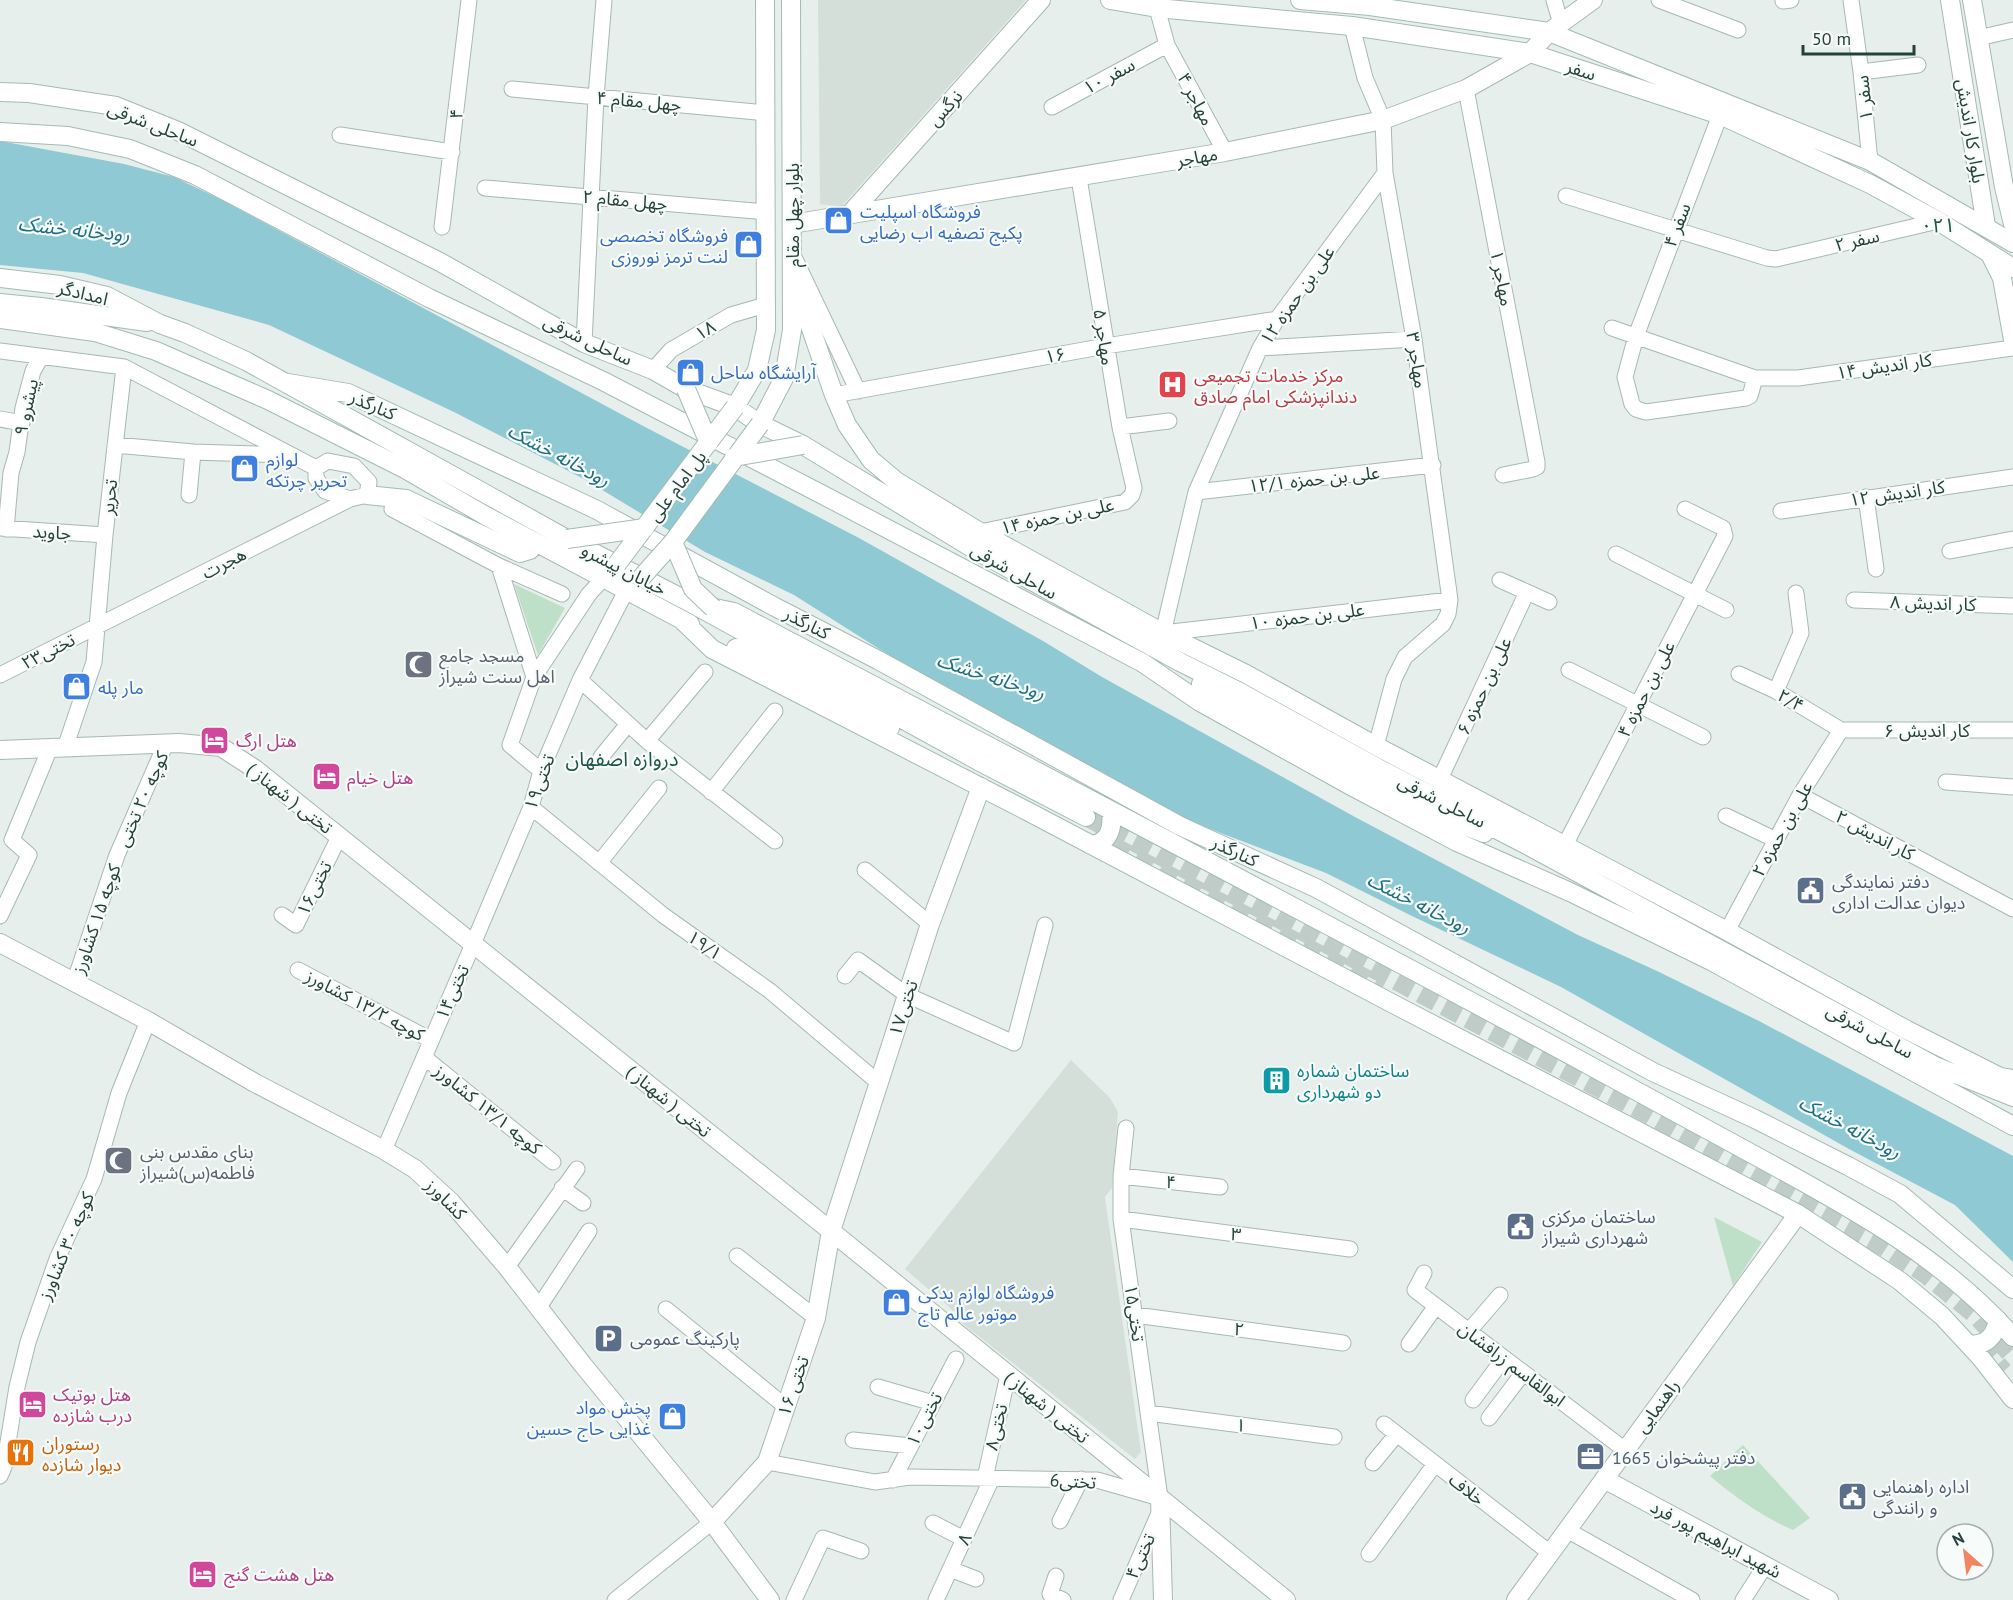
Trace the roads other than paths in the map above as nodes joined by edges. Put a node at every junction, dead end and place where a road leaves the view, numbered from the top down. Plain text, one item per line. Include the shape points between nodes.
1 (469, 0) edge
2 (604, 0) edge
3 (765, 0) edge
4 (791, 0) edge
5 (1041, 0) edge
6 (1110, 0) edge
7 (1300, 0) edge
8 (1554, 0) edge
9 (1593, 0) edge
10 (1659, 0) edge
11 (1851, 0) edge
12 (1950, 0) edge
13 (1972, 0) edge
14 (1344, 2) edge
15 (1370, 3) edge
16 (1158, 8) junction
17 (1352, 26) junction
18 (1555, 28) junction
19 (1738, 30) dead end
20 (2013, 30) edge
21 (1978, 38) junction
22 (1167, 45) junction
23 (1530, 53) junction
24 (1918, 65) dead end
25 (1861, 72) junction
26 (512, 89) dead end
27 (1466, 89) junction
28 (0, 92) edge
29 (596, 97) junction
30 (1052, 107) dead end
31 (766, 113) junction
32 (1720, 115) junction
33 (1383, 120) junction
34 (0, 132) edge
35 (340, 135) dead end
36 (452, 152) junction
37 (1225, 152) junction
38 (1870, 161) junction
39 (1385, 173) junction
40 (1079, 177) junction
41 (2008, 186) edge
42 (485, 188) dead end
43 (1566, 196) dead end
44 (591, 197) junction
45 (766, 212) junction
46 (849, 215) junction
47 (1938, 221) junction
48 (792, 224) junction
49 (2013, 224) edge
50 (1986, 226) junction
51 (442, 227) dead end
52 (1674, 231) junction
53 (2013, 243) edge
54 (792, 253) junction
55 (1990, 255) junction
56 (2013, 268) edge
57 (792, 274) junction
58 (0, 278) edge
59 (0, 303) edge
60 (766, 305) junction
61 (1277, 318) junction
62 (0, 319) edge
63 (160, 324) junction
64 (1612, 328) dead end
65 (1636, 336) junction
66 (1414, 339) junction
67 (2013, 340) edge
68 (584, 343) junction
69 (1106, 346) junction
70 (1260, 348) junction
71 (2013, 348) edge
72 (0, 351) edge
73 (41, 357) junction
74 (124, 367) junction
75 (653, 370) junction
76 (1755, 378) junction
77 (288, 383) junction
78 (686, 388) junction
79 (858, 391) junction
80 (834, 394) junction
81 (735, 407) junction
82 (0, 419) edge
83 (1169, 421) dead end
84 (22, 423) junction
85 (760, 424) junction
86 (1120, 427) junction
87 (709, 442) junction
88 (115, 445) junction
89 (803, 445) junction
90 (194, 452) junction
91 (292, 456) junction
92 (734, 457) junction
93 (1433, 465) junction
94 (316, 468) junction
95 (1503, 475) dead end
96 (2013, 477) edge
97 (1196, 492) junction
98 (189, 495) dead end
99 (1132, 495) joint
100 (358, 497) junction
101 (1866, 497) junction
102 (392, 509) dead end
103 (1685, 509) dead end
104 (1781, 511) dead end
105 (645, 528) junction
106 (3, 529) edge
107 (980, 532) junction
108 (105, 535) junction
109 (567, 539) junction
110 (2013, 539) edge
111 (673, 542) junction
112 (536, 543) junction
113 (1950, 551) dead end
114 (1616, 554) dead end
115 (617, 564) junction
116 (499, 566) junction
117 (1876, 569) dead end
118 (641, 578) junction
119 (602, 579) junction
120 (1500, 580) dead end
121 (626, 591) junction
122 (1527, 592) junction
123 (1796, 593) dead end
124 (562, 594) dead end
125 (1695, 594) junction
126 (1450, 600) junction
127 (1854, 600) dead end
128 (1549, 602) dead end
129 (691, 603) junction
130 (2013, 606) edge
131 (713, 608) junction
132 (1726, 610) dead end
133 (681, 619) junction
134 (97, 626) junction
135 (1163, 633) junction
136 (1143, 663) junction
137 (1569, 670) dead end
138 (705, 672) dead end
139 (1738, 674) dead end
140 (0, 675) edge
141 (534, 677) junction
142 (580, 680) junction
143 (1776, 691) junction
144 (1638, 705) junction
145 (775, 711) dead end
146 (628, 724) junction
147 (1841, 730) junction
148 (2013, 730) edge
149 (1703, 737) dead end
150 (647, 741) junction
151 (166, 743) junction
152 (1376, 746) junction
153 (58, 748) junction
154 (0, 750) edge
155 (601, 757) dead end
156 (541, 771) junction
157 (1440, 779) junction
158 (1946, 782) dead end
159 (981, 787) junction
160 (2013, 787) edge
161 (659, 788) dead end
162 (711, 792) junction
163 (1800, 795) junction
164 (531, 807) junction
165 (1111, 812) junction
166 (1726, 816) dead end
167 (1132, 822) junction
168 (339, 837) junction
169 (1776, 840) junction
170 (775, 841) dead end
171 (1523, 843) junction
172 (1091, 845) junction
173 (1565, 845) junction
174 (117, 855) joint
175 (1115, 858) junction
176 (599, 863) junction
177 (865, 870) dead end
178 (1316, 888) junction
179 (2013, 909) edge
180 (282, 915) dead end
181 (0, 916) edge
182 (930, 924) junction
183 (1045, 925) dead end
184 (1727, 931) junction
185 (0, 943) edge
186 (473, 944) junction
187 (298, 970) dead end
188 (845, 976) dead end
189 (74, 983) junction
190 (907, 995) junction
191 (148, 1021) junction
192 (431, 1040) junction
193 (424, 1057) junction
194 (1611, 1077) junction
195 (2013, 1079) edge
196 (879, 1083) junction
197 (2013, 1098) edge
198 (2013, 1126) edge
199 (1126, 1128) dead end
200 (384, 1150) junction
201 (553, 1162) dead end
202 (577, 1169) dead end
203 (1121, 1176) junction
204 (1220, 1187) dead end
205 (562, 1188) junction
206 (583, 1203) dead end
207 (1798, 1214) junction
208 (1121, 1219) junction
209 (589, 1231) dead end
210 (831, 1231) junction
211 (1350, 1249) dead end
212 (737, 1256) dead end
213 (507, 1267) junction
214 (1424, 1273) dead end
215 (2013, 1289) edge
216 (1500, 1295) dead end
217 (1436, 1306) junction
218 (539, 1307) junction
219 (666, 1309) dead end
220 (1136, 1315) junction
221 (816, 1318) junction
222 (1998, 1320) junction
223 (1469, 1331) junction
224 (2013, 1338) edge
225 (1343, 1343) dead end
226 (1408, 1344) dead end
227 (1969, 1344) junction
228 (1504, 1358) junction
229 (956, 1359) dead end
230 (1986, 1364) junction
231 (1523, 1373) junction
232 (1008, 1375) junction
233 (878, 1387) dead end
234 (2013, 1399) edge
235 (1473, 1400) dead end
236 (933, 1403) junction
237 (786, 1407) junction
238 (1148, 1413) junction
239 (1489, 1418) dead end
240 (1384, 1424) dead end
241 (1396, 1434) junction
242 (1334, 1437) dead end
243 (853, 1440) dead end
244 (910, 1446) junction
245 (1625, 1450) junction
246 (767, 1462) junction
247 (1373, 1463) dead end
248 (1435, 1464) junction
249 (0, 1476) edge
250 (988, 1478) junction
251 (1081, 1479) junction
252 (1604, 1479) junction
253 (893, 1480) junction
254 (1160, 1504) junction
255 (1060, 1521) dead end
256 (712, 1522) junction
257 (933, 1523) dead end
258 (1567, 1530) junction
259 (964, 1539) junction
260 (861, 1551) dead end
261 (1550, 1553) junction
262 (1369, 1554) dead end
263 (1765, 1566) junction
264 (950, 1569) junction
265 (1056, 1576) dead end
266 (975, 1579) dead end
267 (615, 1600) edge
268 (770, 1600) edge
269 (794, 1600) edge
270 (936, 1600) edge
271 (1063, 1600) edge
272 (1120, 1600) edge
273 (1163, 1600) edge
274 (1286, 1600) edge
275 (1516, 1600) edge
276 (1692, 1600) edge
277 (1743, 1600) edge
278 (1829, 1600) edge

1 - 36 street, ۴
2 - 29 street
3 - 31 main road, بلوار چهل مقام
4 - 48 main road, بلوار چهل مقام
5 - 46 main road, نرگس
6 - 16 main road, سفر
7 - 14 main road, سفر
8 - 18 street
9 - 18 main road, مهاجر
10 - 19 street
11 - 25 street, ۱ سفر
12 - 50 main road, بلوار کار اندیش
13 - 21 main road, بلوار کار اندیش
14 - 15 main road, سفر
15 - 18 main road, سفر
16 - 17 main road, سفر
16 - 22 street, ۴ مهاجر
17 - 23 main road, سفر
17 - 33 street via 1365,78
18 - 23 main road, مهاجر
18 - 38 main road, سفر
20 - 21 street
21 - 41 main road, بلوار کار اندیش
22 - 30 street, ۱۰ سفر
22 - 37 street, ۴ مهاجر
23 - 27 main road, مهاجر
23 - 32 main road, سفر
24 - 25 street
25 - 38 street, ۱ سفر
26 - 29 street, چهل مقام ۴
27 - 33 main road, مهاجر
27 - 95 street, ۱ مهاجر via 1537,467
28 - 68 main road, ساحلی شرقی via 116,106 178,131 440,262
29 - 31 street, چهل مقام ۴
29 - 44 street
31 - 45 main road, بلوار چهل مقام
32 - 47 main road, سفر via 1870,184
32 - 52 street, ۴ سفر
33 - 37 main road, مهاجر
33 - 39 street, ۳ مهاجر
34 - 136 main road via 68,136 129,149 195,175
35 - 36 street
36 - 51 street, ۴
37 - 40 main road, مهاجر
38 - 50 main road, سفر
39 - 61 street, ۱۲ علی بن حمزه
39 - 66 street, ۳ مهاجر
40 - 46 main road, مهاجر
40 - 69 street, ۵ مهاجر
41 - 49 main road, بلوار کار اندیش
42 - 44 street, چهل مقام ۲
43 - 52 street
44 - 45 street, چهل مقام ۲
44 - 68 street
45 - 60 main road, بلوار چهل مقام
46 - 48 main road, مهاجر
47 - 52 street, ۲ سفر via 1776,259
47 - 55 main road, سفر
48 - 54 main road, بلوار چهل مقام
50 - 53 main road, سفر
52 - 65 street, ۴ سفر
54 - 57 main road, بلوار چهل مقام
54 - 79 street
55 - 56 main road, سفر
55 - 67 main road via 2002,278
57 - 80 main road, ساحلی شرقی
57 - 85 main road, بلوار چهل مقام via 792,330 784,378
58 - 63 main road, امدادگر via 60,285 107,296
59 - 63 main road
60 - 75 street, ۱۸ via 731,315 671,350
60 - 81 main road, بلوار چهل مقام via 766,330 757,370
61 - 69 street, ۱۶
61 - 70 street, ۱۲ علی بن حمزه
62 - 112 main road, خیابان پیشرو via 95,332 156,351 268,400 405,469
63 - 77 main road, خیابان پیشرو
64 - 65 street, ۱۴ کار اندیش
65 - 76 street, ۱۴ کار اندیش
65 - 76 street, ۴ سفر via 1625,376 1636,410 1646,412 1746,398
66 - 70 street
66 - 93 street, ۳ مهاجر
68 - 75 main road, ساحلی شرقی
69 - 79 street, ۱۶
69 - 86 street, ۵ مهاجر
70 - 97 street, ۱۲ علی بن حمزه
71 - 76 street, ۱۴ کار اندیش via 1798,378
72 - 73 street
73 - 74 street
73 - 84 street, پیشرو ۹ via 33,371
74 - 88 street, تحریر
74 - 91 street
75 - 78 main road, ساحلی شرقی
77 - 109 main road, خیابان پیشرو
77 - 178 main road, کنارگذر via 348,393 597,510 1180,826
78 - 81 main road, ساحلی شرقی
78 - 87 main road, bridge
79 - 80 street, ۱۶
80 - 107 main road, ساحلی شرقی via 847,425 871,460 896,481
81 - 85 main road, ساحلی شرقی
81 - 87 main road, پل امام علی, bridge
82 - 84 street
83 - 86 street
84 - 106 street, پیشرو ۹
85 - 89 main road, ساحلی شرقی
85 - 92 main road, پل امام علی, bridge
86 - 99 street, ۵ مهاجر via 1134,488
87 - 105 main road, پل امام علی, bridge
88 - 90 street
88 - 108 street, تحریر
89 - 92 main road, bridge
89 - 171 main road, ساحلی شرقی via 996,561
90 - 91 street
90 - 98 street
91 - 94 street
92 - 111 main road, پل امام علی, bridge
93 - 97 street, ۱۲/۱ علی بن حمزه
93 - 126 street, ۳ مهاجر
94 - 100 street via 316,478 325,491
94 - 100 street via 328,461 354,466 369,482
96 - 101 street, ۱۲ کار اندیش
97 - 135 street, ۱۲ علی بن حمزه
99 - 107 street, ۱۴ علی بن حمزه via 1125,502
100 - 112 main road via 406,499 520,553
100 - 134 street, هجرت
101 - 104 street, ۱۲ کار اندیش
101 - 117 street
102 - 116 street
103 - 125 street, ۴ علی بن حمزه via 1725,532
105 - 109 main road, bridge
105 - 115 main road, پل امام علی, bridge
106 - 108 street, جاوید
107 - 135 main road, ساحلی شرقی
108 - 134 street, تحریر
109 - 115 main road, خیابان پیشرو
110 - 113 street
111 - 118 main road, پل امام علی, bridge
111 - 131 main road, bridge via 693,589
112 - 119 main road, خیابان پیشرو
114 - 125 street
115 - 118 main road, خیابان پیشرو
115 - 119 street
116 - 124 street
116 - 141 street
118 - 121 main road, پل امام علی
118 - 129 main road, خیابان پیشرو
119 - 121 main road, خیابان پیشرو
119 - 141 street
120 - 122 street
121 - 133 main road, خیابان پیشرو
121 - 142 street, تختی۱۹
122 - 128 street
122 - 157 street, ۶ علی بن حمزه
123 - 143 street via 1801,633
125 - 132 street
125 - 144 street, ۴ علی بن حمزه
126 - 135 street, ۱۰ علی بن حمزه
126 - 152 street via 1443,624 1405,657 1394,679
127 - 130 street, ۸ کار اندیش
129 - 131 main road
129 - 133 main road, خیابان پیشرو via 1084,823
131 - 165 main road via 735,612
133 - 159 main road via 712,649
134 - 140 street, تختی۲۳
134 - 153 street, تحریر via 94,662
135 - 152 main road, ساحلی شرقی
136 - 171 main road via 1191,679 1422,810
136 - 198 main road via 1200,702 1362,792 1457,842 1713,962
137 - 144 street
138 - 150 street
139 - 143 street, ۲/۴
141 - 156 street via 510,745
142 - 146 street
142 - 156 street, تختی۱۹
143 - 147 street, ۲/۴
144 - 149 street
144 - 173 street, ۴ علی بن حمزه
145 - 162 street
146 - 150 street
146 - 155 street
147 - 148 street, ۶ کار اندیش
147 - 163 street, ۲ علی بن حمزه
150 - 162 street
151 - 153 main road, تختی ( شهناز )
151 - 168 main road, تختی ( شهناز ) via 221,747 255,769
151 - 174 street, کوچه ۲۰ تختی
152 - 157 main road, ساحلی شرقی
153 - 154 main road, تختی ( شهناز )
153 - 181 street, تحریر via 12,840 29,855
156 - 164 street, تختی۱۹
157 - 173 main road, ساحلی شرقی
158 - 160 street
159 - 172 main road
159 - 182 main road, تختی۱۷
161 - 176 street
162 - 170 street
163 - 169 street, ۲ علی بن حمزه
163 - 179 street, ۲ کار اندیش
164 - 176 street, ۱۹/۱
164 - 186 street, تختی۱۹
165 - 167 main road
165 - 172 main road via 1110,834
166 - 169 street
167 - 175 main road via 1118,838
167 - 194 main road
168 - 180 street, تختی۱۶ via 296,925
168 - 186 main road, تختی ( شهناز )
169 - 184 street, ۲ علی بن حمزه
171 - 197 main road, ساحلی شرقی via 1935,1066
172 - 175 main road
173 - 184 main road, ساحلی شرقی
174 - 189 street, کوچه ۱۵ کشاورز
175 - 207 main road
176 - 196 street, ۱۹/۱ via 663,915 770,991
177 - 182 street
178 - 194 main road via 1356,922 1585,1050
178 - 215 main road via 1653,1072 1755,1119 1899,1194
182 - 190 main road, تختی۱۷
183 - 190 street via 1014,1043
184 - 195 main road, ساحلی شرقی via 1907,1030 2000,1077
185 - 189 main road, کشاورز
186 - 192 street, تختی۱۴
186 - 210 main road, تختی ( شهناز )
187 - 192 street, کوچه ۱۳/۲ کشاورز
188 - 190 street via 858,960
189 - 191 main road, کشاورز
190 - 196 main road, تختی۱۷
191 - 200 main road, کشاورز via 255,1083
191 - 249 street, کوچه ۳۰ کشاورز via 119,1093 94,1179 57,1259 28,1342
192 - 193 street, تختی۱۴
193 - 200 street, تختی۱۴
193 - 201 street, کوچه ۱۳/۱ کشاورز
194 - 222 main road via 1871,1221 1950,1277
196 - 210 main road, تختی۱۷
199 - 203 street, تختی۱۵
200 - 213 main road, کشاورز via 435,1186
202 - 205 street
203 - 204 street, ۴
203 - 208 street, تختی۱۵
205 - 206 street
205 - 213 street
207 - 227 main road via 1900,1281
207 - 245 main road, راهنمایی
208 - 211 street, ۳
208 - 220 street, تختی۱۵
209 - 218 street
210 - 221 main road, تختی ۱۶
210 - 232 main road, تختی ( شهناز )
212 - 221 street
213 - 218 main road, کشاورز
214 - 217 street, ابوالقاسم زرافشان via 1415,1290
216 - 223 street
217 - 223 street, ابوالقاسم زرافشان
217 - 226 street
218 - 256 main road, کشاورز
219 - 237 street
220 - 225 street, ۲
220 - 238 street, تختی۱۵
221 - 237 main road, تختی ۱۶
222 - 224 main road
222 - 227 main road via 1996,1330 1984,1343
223 - 228 street, ابوالقاسم زرافشان
224 - 230 main road via 1997,1344
227 - 230 main road
228 - 231 street, ابوالقاسم زرافشان
228 - 235 street
229 - 236 street, تختی۱۰
230 - 234 main road
231 - 239 street
231 - 245 street, ابوالقاسم زرافشان
232 - 250 street, تختی۸
232 - 254 main road, تختی ( شهناز )
233 - 236 street
236 - 244 street, تختی۱۰
237 - 246 main road, تختی ۱۶
238 - 242 street, ۱
238 - 254 street, تختی۱۵
240 - 241 street, خلاف
241 - 247 street
241 - 248 street, خلاف
243 - 244 street
244 - 253 street, تختی۱۰
245 - 252 main road, راهنمایی
246 - 253 street, 6تختی via 875,1482
246 - 256 main road, تختی ۱۶
248 - 261 street, خلاف
248 - 262 street
250 - 251 street, 6تختی
250 - 253 street, 6تختی
250 - 259 street, ۸
251 - 254 street, 6تختی via 1097,1480
251 - 255 street
252 - 258 main road, راهنمایی
252 - 263 main road, شهید ابراهیم پور فرد
254 - 272 street, تختی۴
254 - 273 main road
254 - 274 main road, تختی ( شهناز )
256 - 267 street
256 - 268 main road, کشاورز
257 - 259 street
258 - 261 main road, راهنمایی
258 - 276 street
259 - 264 street, ۸
260 - 269 street via 823,1538
261 - 275 main road, راهنمایی
263 - 277 street
263 - 278 main road, شهید ابراهیم پور فرد
264 - 266 street
264 - 270 street, ۸
265 - 271 street via 1050,1594

